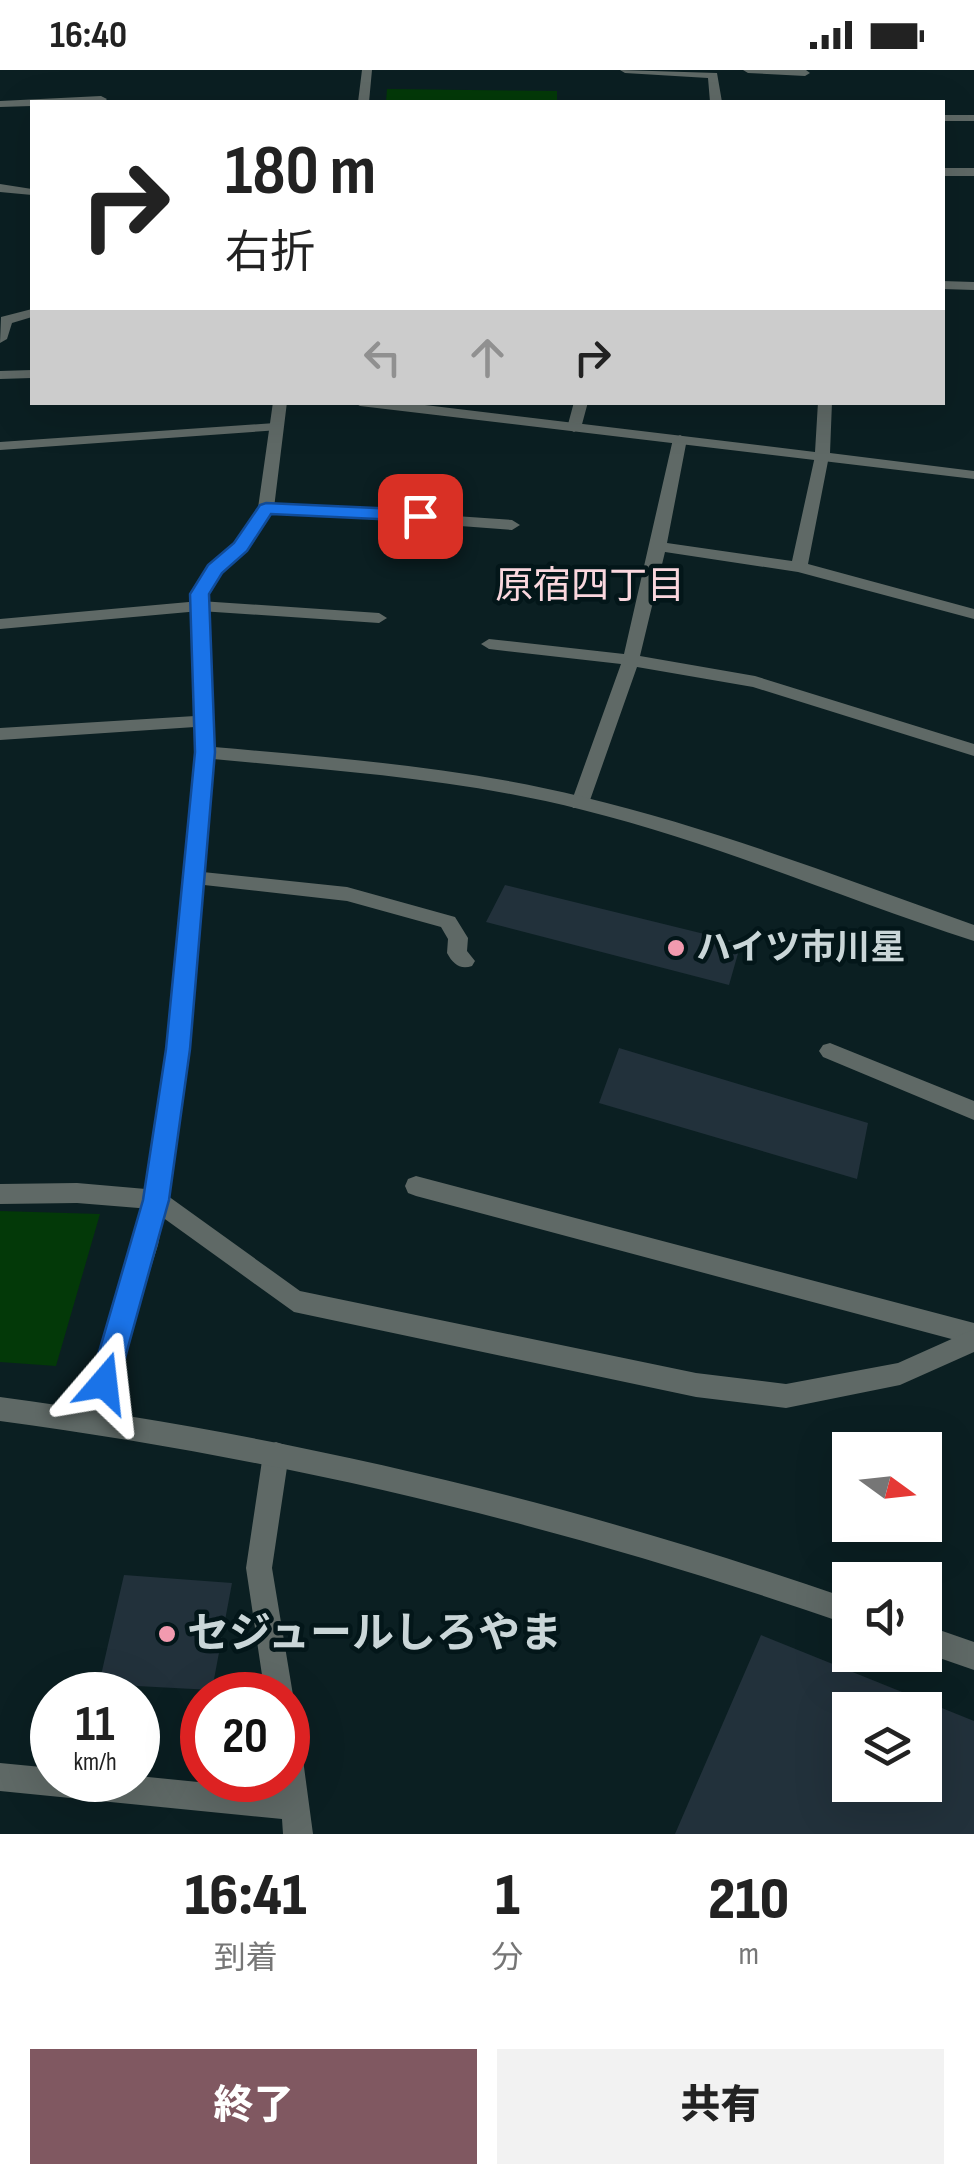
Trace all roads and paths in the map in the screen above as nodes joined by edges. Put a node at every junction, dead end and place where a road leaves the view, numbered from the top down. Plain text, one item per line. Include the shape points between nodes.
1 (367, 70) edge
2 (625, 70) edge
3 (748, 70) edge
4 (713, 72) edge
5 (805, 73) dead end
6 (100, 98) dead end
7 (67, 100) edge
8 (364, 100) edge
9 (716, 100) edge
10 (30, 102) edge
11 (0, 104) edge
12 (945, 118) edge
13 (974, 118) edge
14 (945, 172) edge
15 (974, 172) edge
16 (0, 188) edge
17 (30, 192) edge
18 (945, 285) edge
19 (974, 286) edge
20 (30, 314) edge
21 (0, 339) edge
22 (30, 374) edge
23 (0, 375) edge
24 (279, 405) edge
25 (385, 405) edge
26 (581, 405) edge
27 (825, 405) edge
28 (275, 427) junction
29 (574, 428) junction
30 (680, 439) junction
31 (0, 446) edge
32 (822, 456) junction
33 (974, 475) edge
34 (266, 508) junction
35 (512, 525) dead end
36 (658, 546) junction
37 (799, 567) junction
38 (200, 606) junction
39 (974, 614) edge
40 (379, 618) dead end
41 (0, 624) edge
42 (489, 644) dead end
43 (631, 660) junction
44 (204, 721) junction
45 (0, 734) edge
46 (974, 750) edge
47 (205, 752) junction
48 (580, 802) junction
49 (193, 878) junction
50 (974, 932) edge
51 (466, 961) dead end
52 (830, 1050) dead end
53 (974, 1112) edge
54 (416, 1186) dead end
55 (0, 1194) edge
56 (156, 1200) junction
57 (970, 1343) edge
58 (0, 1409) edge
59 (92, 1420) junction
60 (276, 1454) junction
61 (832, 1605) edge
62 (942, 1645) edge
63 (974, 1656) edge
64 (274, 1672) edge
65 (0, 1777) edge
66 (297, 1820) edge

1 - 8 street
2 - 4 street
3 - 5 street
4 - 9 street
6 - 7 street
10 - 11 street
12 - 13 street
14 - 15 street
16 - 17 street
18 - 19 street
20 - 21 street via 6,320
22 - 23 street
24 - 28 street
25 - 29 street
26 - 29 street
27 - 32 street
28 - 31 street
28 - 34 street
29 - 30 street
30 - 32 street
30 - 36 street
32 - 33 street
32 - 37 street
34 - 35 street
34 - 38 street via 241,547 214,569
36 - 37 street
36 - 43 street
37 - 39 street
38 - 40 street
38 - 41 street
38 - 44 street
42 - 43 street
43 - 46 street via 754,682
43 - 48 street
44 - 45 street
44 - 47 street
47 - 48 street via 378,769
47 - 49 street
48 - 50 street via 697,835
49 - 51 street via 346,894 433,916 454,929 456,953
49 - 56 street
52 - 53 street
54 - 57 street
55 - 56 street
56 - 57 street via 294,1301 696,1385 786,1396 900,1374
56 - 59 street
58 - 59 street
59 - 60 street
60 - 61 street via 604,1529
60 - 64 street via 258,1568
62 - 63 street
65 - 66 street

